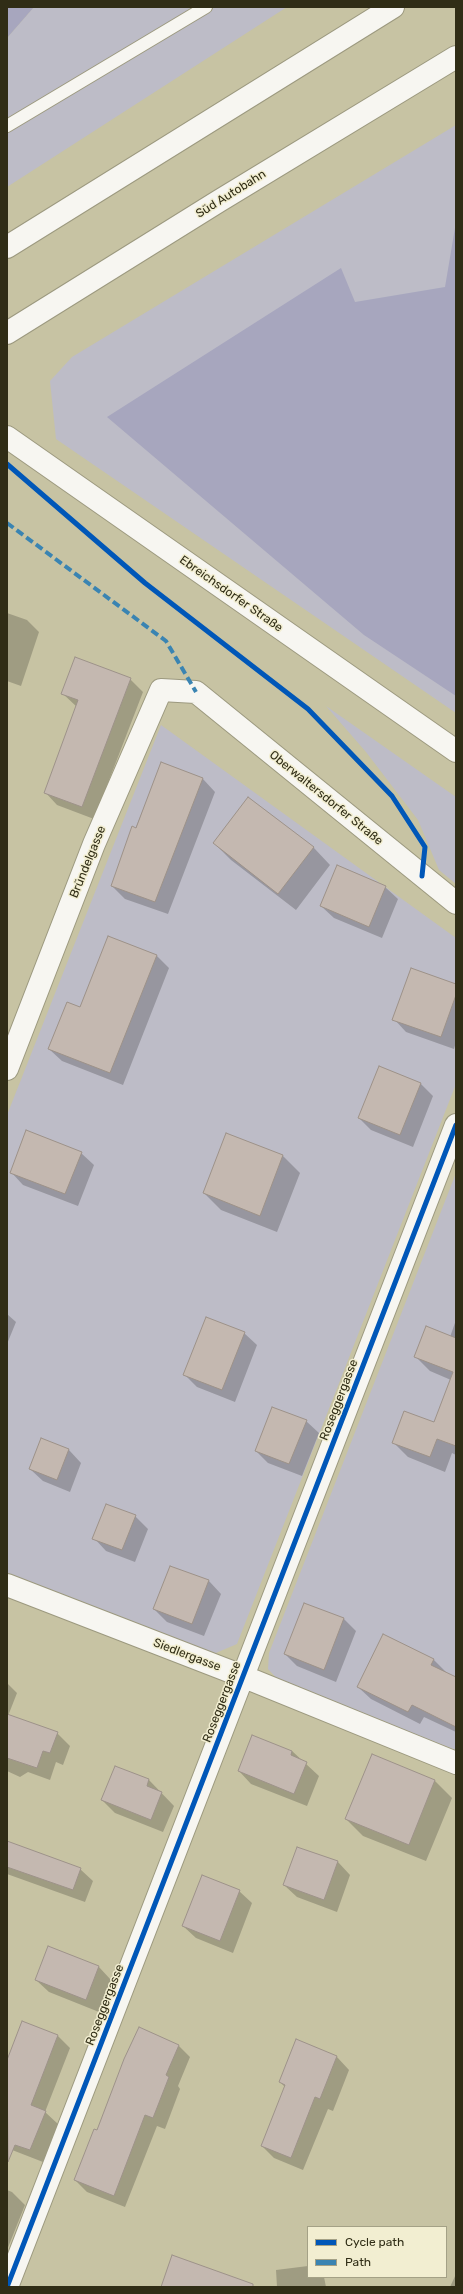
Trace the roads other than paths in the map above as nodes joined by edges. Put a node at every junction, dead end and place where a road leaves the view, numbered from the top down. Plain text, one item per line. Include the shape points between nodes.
1 (206, 7) edge
2 (393, 7) edge
3 (456, 57) edge
4 (7, 126) edge
5 (7, 247) edge
6 (7, 333) edge
7 (7, 437) edge
8 (196, 692) joint
9 (456, 751) edge
10 (456, 903) edge
11 (7, 1069) edge
12 (456, 1125) edge
13 (7, 1585) edge
14 (242, 1676) junction
15 (456, 1763) edge
16 (7, 2287) edge

1 - 4 lane
2 - 5 main road
3 - 6 main road, Süd Autobahn
7 - 9 main road, Ebreichsdorfer Straße
8 - 10 main road, Oberwaltersdorfer Straße
8 - 11 main road, Bründelgasse via 161,690 94,844
12 - 14 main road, Roseggergasse
13 - 14 main road, Siedlergasse
14 - 15 main road, Siedlergasse
14 - 16 main road, Roseggergasse

